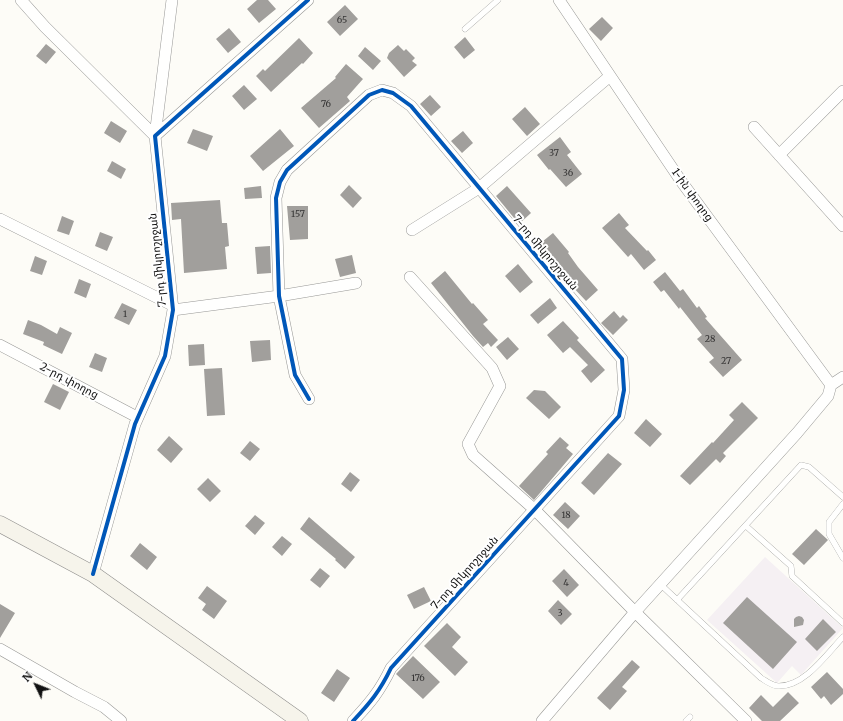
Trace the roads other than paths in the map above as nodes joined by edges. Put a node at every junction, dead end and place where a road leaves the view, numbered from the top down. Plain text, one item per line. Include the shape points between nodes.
1 (21, 0) edge
2 (172, 0) edge
3 (308, 0) edge
4 (498, 0) edge
5 (559, 0) edge
6 (465, 29) dead end
7 (610, 76) junction
8 (843, 91) edge
9 (754, 127) dead end
10 (155, 136) junction
11 (779, 155) junction
12 (479, 188) junction
13 (0, 219) edge
14 (843, 226) edge
15 (412, 230) dead end
16 (410, 277) dead end
17 (356, 283) dead end
18 (279, 296) junction
19 (172, 308) junction
20 (0, 344) edge
21 (843, 377) edge
22 (831, 385) junction
23 (309, 399) dead end
24 (137, 416) junction
25 (843, 497) edge
26 (843, 504) edge
27 (535, 510) junction
28 (0, 524) edge
29 (746, 526) junction
30 (843, 558) edge
31 (92, 574) junction
32 (660, 584) junction
33 (677, 600) junction
34 (635, 612) junction
35 (843, 623) edge
36 (843, 638) edge
37 (0, 649) edge
38 (109, 717) edge
39 (121, 721) edge
40 (300, 721) edge
41 (353, 721) edge
42 (542, 721) edge
43 (746, 721) edge

1 - 10 street
2 - 10 street, 7-րդ միկրոշրջան
3 - 10 street
4 - 6 lane
5 - 7 street, 1-ին փողոց
7 - 12 street
7 - 22 street, 1-ին փողոց via 681,181
8 - 11 street
9 - 11 street
10 - 19 street, 7-րդ միկրոշրջան
11 - 14 street
12 - 15 street
12 - 18 street, 7-րդ միկրոշրջան via 410,106 393,92 382,90 369,95 287,170 280,182 276,198
12 - 27 street, 7-րդ միկրոշրջան via 622,359 624,390 619,416
13 - 19 street
16 - 27 street via 492,368 500,386 468,444 473,455
17 - 18 street
18 - 19 street
18 - 23 street, 7-րդ միկրոշրջան via 295,375
19 - 24 street, 7-րդ միկրոշրջան via 165,356
20 - 24 street, 2-րդ փողոց
21 - 22 street
22 - 32 street via 828,396 797,433
24 - 31 street, 7-րդ միկրոշրջան
25 - 29 lane via 809,467 801,465
26 - 30 lane via 829,522 829,534
27 - 34 street
27 - 41 street, 7-րդ միկրոշրջան via 391,668 373,700
28 - 31 main road
29 - 33 lane
29 - 35 lane via 791,566 792,576
31 - 40 main road
32 - 33 lane
32 - 34 street
33 - 36 lane via 761,678 776,687 800,680
34 - 42 street
34 - 43 street
37 - 38 street via 104,707
38 - 39 street

